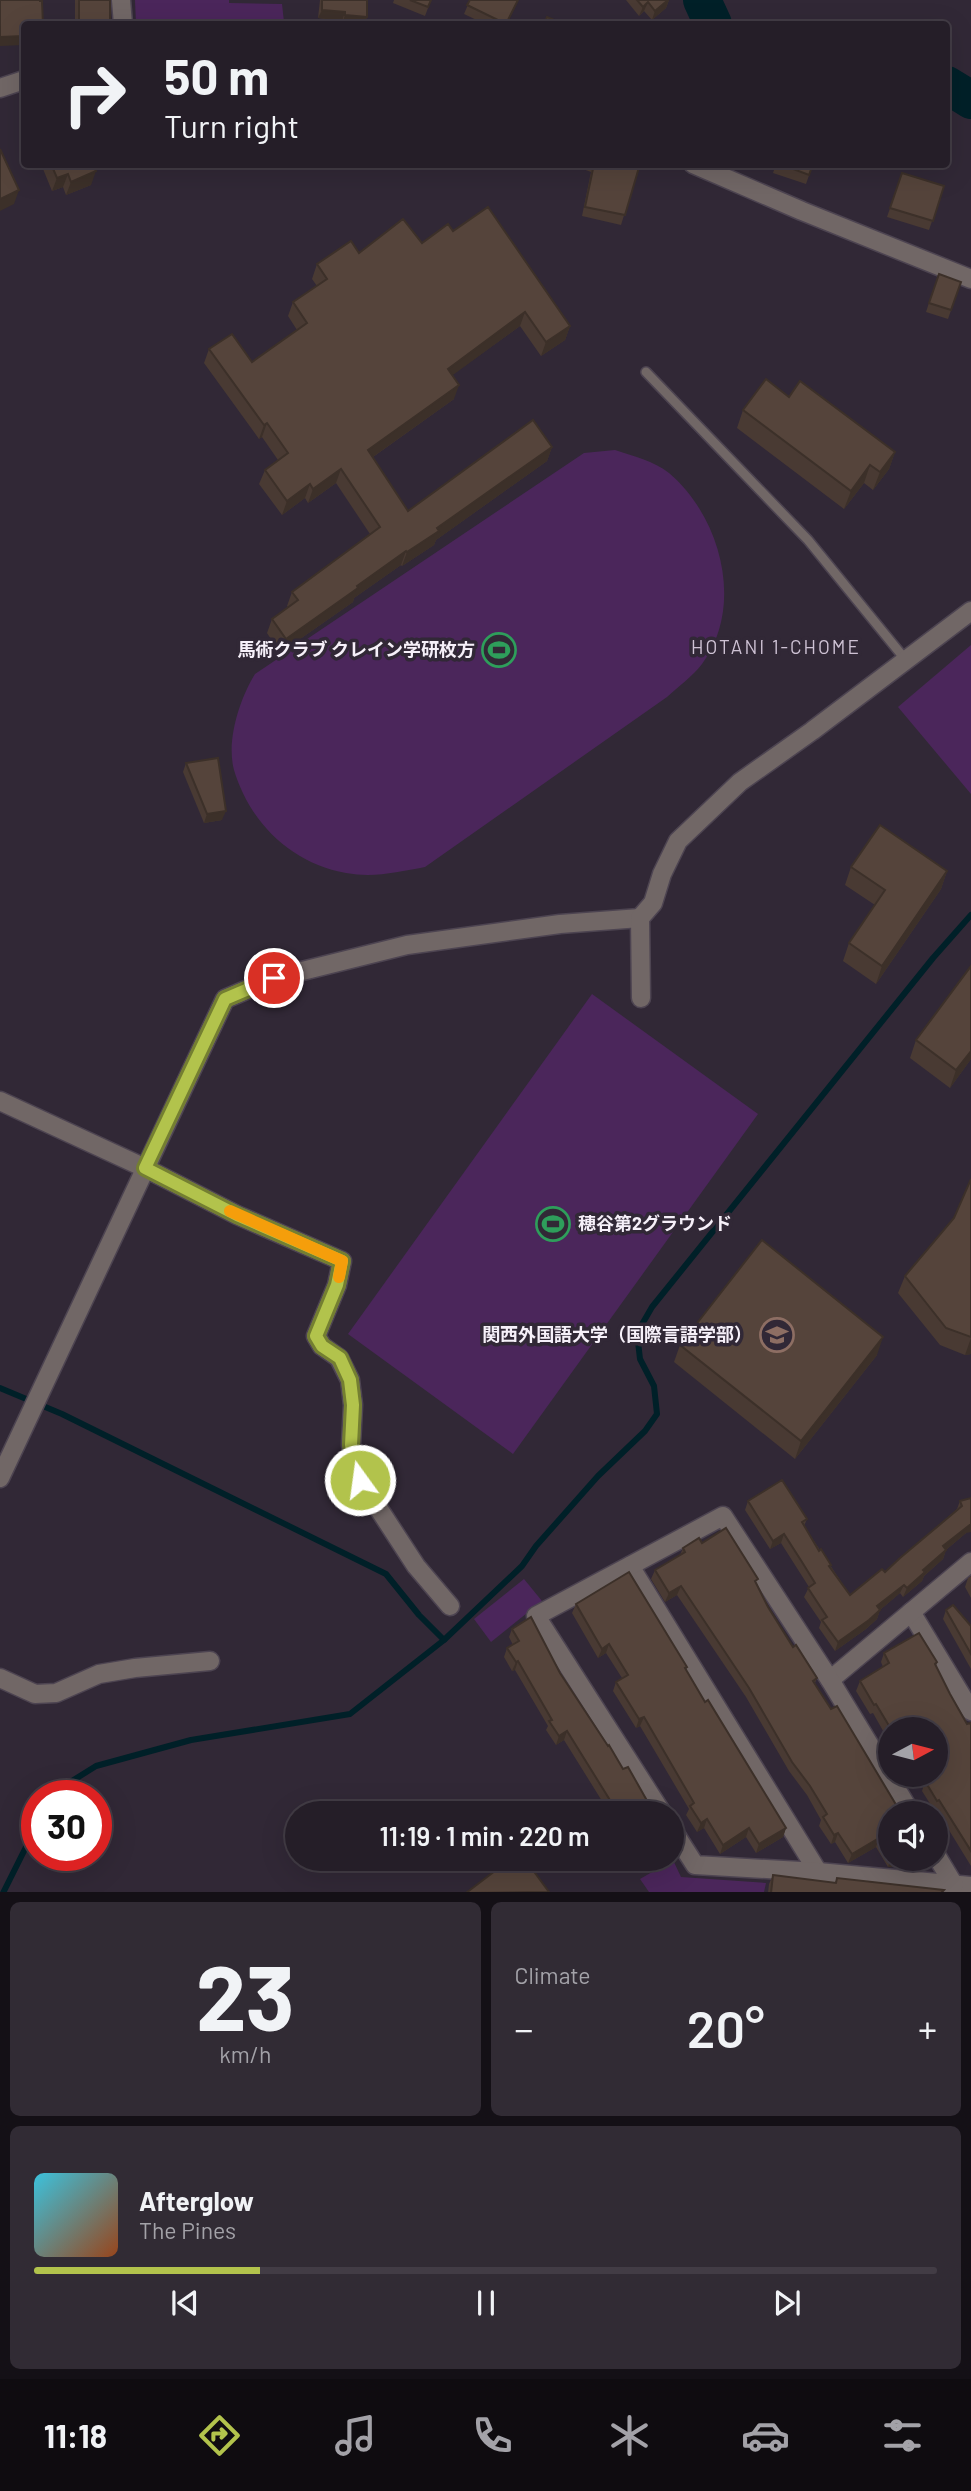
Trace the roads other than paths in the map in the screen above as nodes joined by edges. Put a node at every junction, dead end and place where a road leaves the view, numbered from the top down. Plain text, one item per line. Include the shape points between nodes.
1 (121, 0) edge
2 (123, 21) edge
3 (21, 81) edge
4 (0, 88) edge
5 (702, 168) edge
6 (971, 279) edge
7 (646, 372) dead end
8 (971, 611) edge
9 (905, 659) junction
10 (640, 918) junction
11 (641, 998) dead end
12 (0, 1101) edge
13 (145, 1168) junction
14 (0, 1478) edge
15 (971, 1562) edge
16 (630, 1566) junction
17 (450, 1606) dead end
18 (911, 1612) junction
19 (210, 1661) dead end
20 (0, 1678) edge
21 (830, 1680) junction
22 (971, 1711) edge
23 (654, 1801) edge
24 (904, 1801) edge
25 (684, 1848) edge
26 (948, 1868) edge
27 (818, 1872) junction
28 (963, 1885) edge

1 - 2 street
3 - 4 street
5 - 6 street
7 - 9 lane via 808,540
8 - 9 street
9 - 10 street via 740,782 678,841 653,903
10 - 11 street
10 - 13 street via 407,945 274,978 225,999
12 - 13 street
13 - 14 street
13 - 17 street via 342,1261 316,1336 340,1358 350,1380 351,1445 360,1480 416,1566
15 - 18 street
16 - 21 street via 723,1516
16 - 23 street via 536,1616
16 - 27 street
18 - 21 street
18 - 22 street
19 - 20 street via 99,1674 56,1693 35,1694
21 - 24 street
25 - 27 street via 695,1865
26 - 28 street
27 - 28 street

